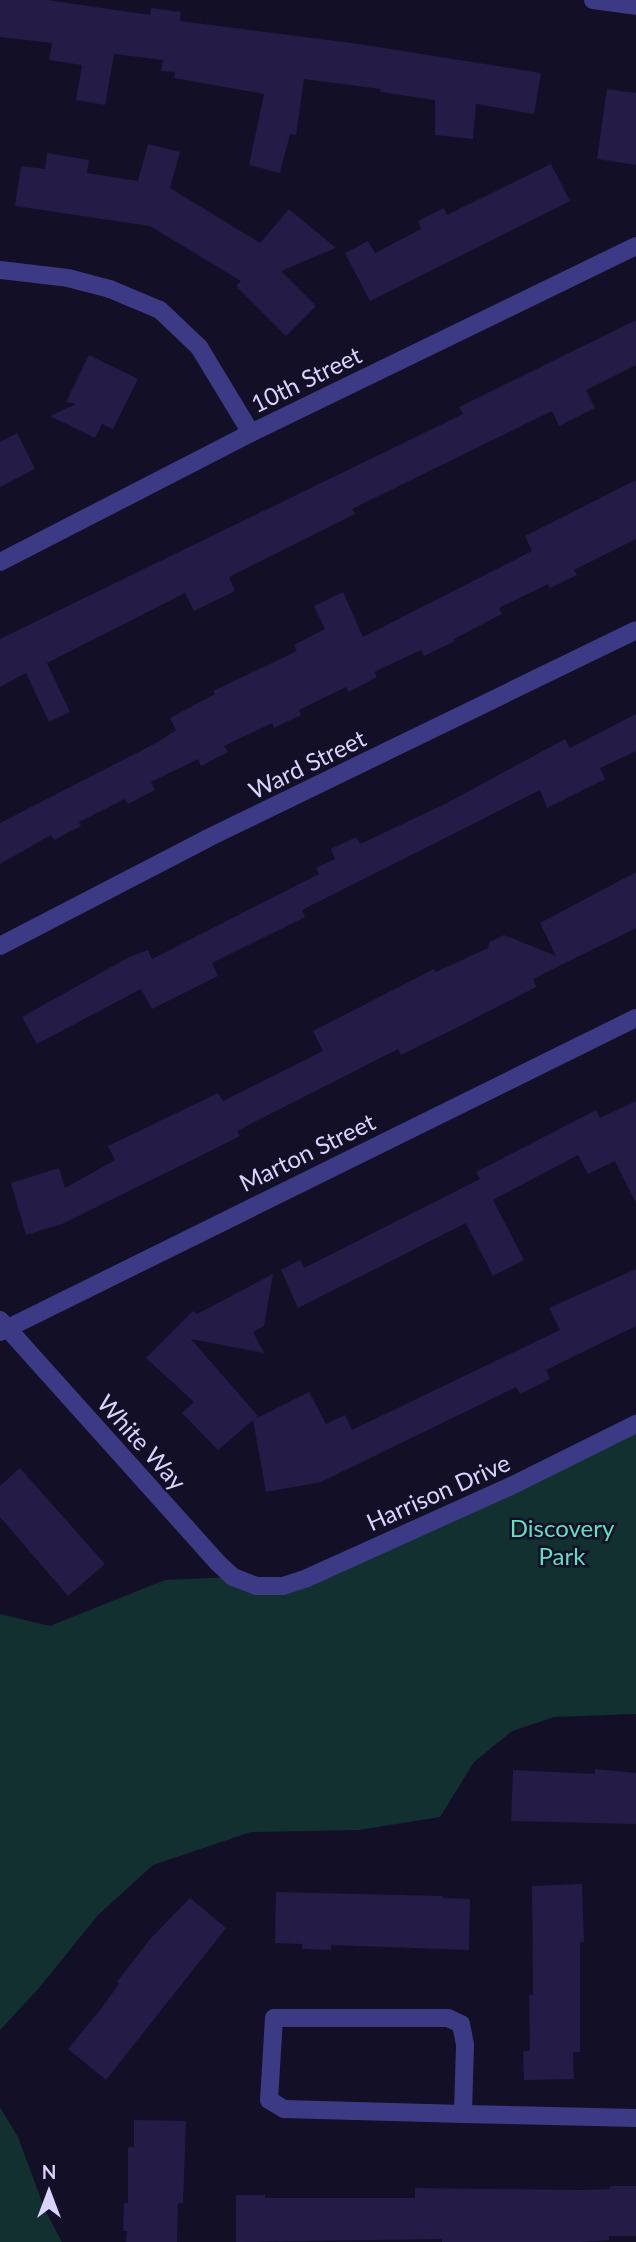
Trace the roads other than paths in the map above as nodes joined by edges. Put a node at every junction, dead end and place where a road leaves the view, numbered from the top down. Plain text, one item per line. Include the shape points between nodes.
1 (593, 0) edge
2 (636, 6) edge
3 (636, 246) edge
4 (0, 270) edge
5 (251, 433) junction
6 (0, 562) edge
7 (636, 630) edge
8 (0, 946) edge
9 (636, 1017) edge
10 (3, 1327) edge
11 (636, 1424) edge
12 (256, 1586) joint
13 (463, 2115) junction
14 (636, 2118) edge

1 - 2 street
3 - 5 street, 10th Street
4 - 5 street via 68,278 160,310 199,346
5 - 6 street, 10th Street
7 - 8 street, Ward Street via 206,839
9 - 10 street, Marton Street
10 - 12 street, White Way via 218,1563 233,1577
11 - 12 street, Harrison Drive via 509,1488 307,1578 284,1586
13 - 13 street via 284,2109 269,2100 274,2018 448,2018 461,2024 465,2045
13 - 14 street

